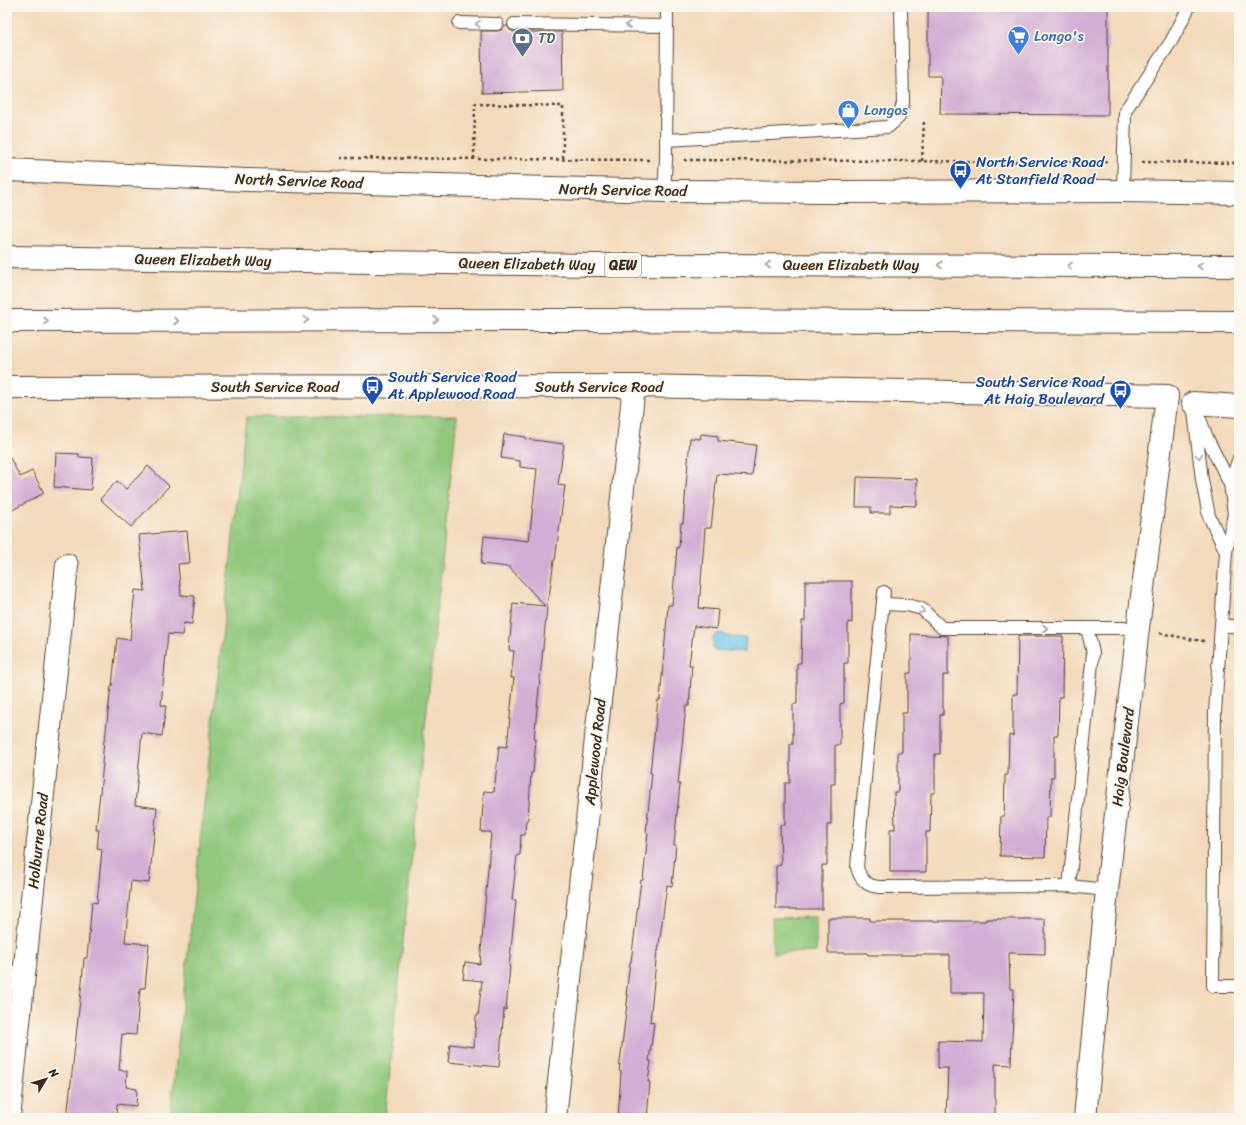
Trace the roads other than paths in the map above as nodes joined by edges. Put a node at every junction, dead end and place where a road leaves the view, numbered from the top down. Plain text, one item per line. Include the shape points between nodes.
1 (667, 7) edge
2 (901, 7) edge
3 (1189, 7) edge
4 (459, 23) dead end
5 (497, 24) dead end
6 (514, 24) dead end
7 (667, 26) junction
8 (667, 140) junction
9 (7, 170) edge
10 (664, 191) junction
11 (1123, 191) junction
12 (1239, 193) edge
13 (7, 257) edge
14 (1239, 266) edge
15 (7, 321) edge
16 (1239, 322) edge
17 (634, 386) junction
18 (7, 387) edge
19 (1167, 396) junction
20 (1193, 403) junction
21 (1239, 406) edge
22 (1239, 458) edge
23 (1230, 484) junction
24 (1226, 552) junction
25 (67, 565) dead end
26 (884, 592) dead end
27 (884, 604) junction
28 (1222, 625) junction
29 (1239, 626) edge
30 (1087, 628) junction
31 (1138, 628) junction
32 (1069, 886) junction
33 (1108, 890) junction
34 (15, 982) edge
35 (1239, 986) edge
36 (9, 1118) edge
37 (555, 1118) edge
38 (1085, 1118) edge

1 - 7 lane
2 - 8 lane via 904,103 899,117 888,127
3 - 11 lane via 1172,40 1126,111
5 -> 4 lane
7 -> 6 lane
7 - 8 lane
8 - 10 lane
9 - 10 main road, North Service Road via 247,180
10 - 11 main road, North Service Road
11 - 12 main road, North Service Road
14 -> 13 main road, Queen Elizabeth Way / QEW via 593,265
15 -> 16 main road
17 - 18 main road, South Service Road
17 - 19 main road, South Service Road
17 - 37 main road, Applewood Road
19 - 20 lane
19 - 31 main road, Haig Boulevard
20 - 21 main road
20 - 23 lane
20 -> 24 lane via 1209,516
22 - 23 lane
23 - 24 lane via 1234,514
24 - 28 lane
25 - 34 main road, Holburne Road
26 - 27 lane
27 -> 30 lane via 907,605 922,609 942,628
27 - 32 lane via 857,866 861,879 879,887
28 - 29 lane
28 - 35 lane via 1215,713 1213,986
30 - 31 lane
30 - 32 lane via 1093,653
31 - 33 main road, Haig Boulevard
32 - 33 lane
33 - 38 main road, Haig Boulevard
34 - 36 main road, Holburne Road

